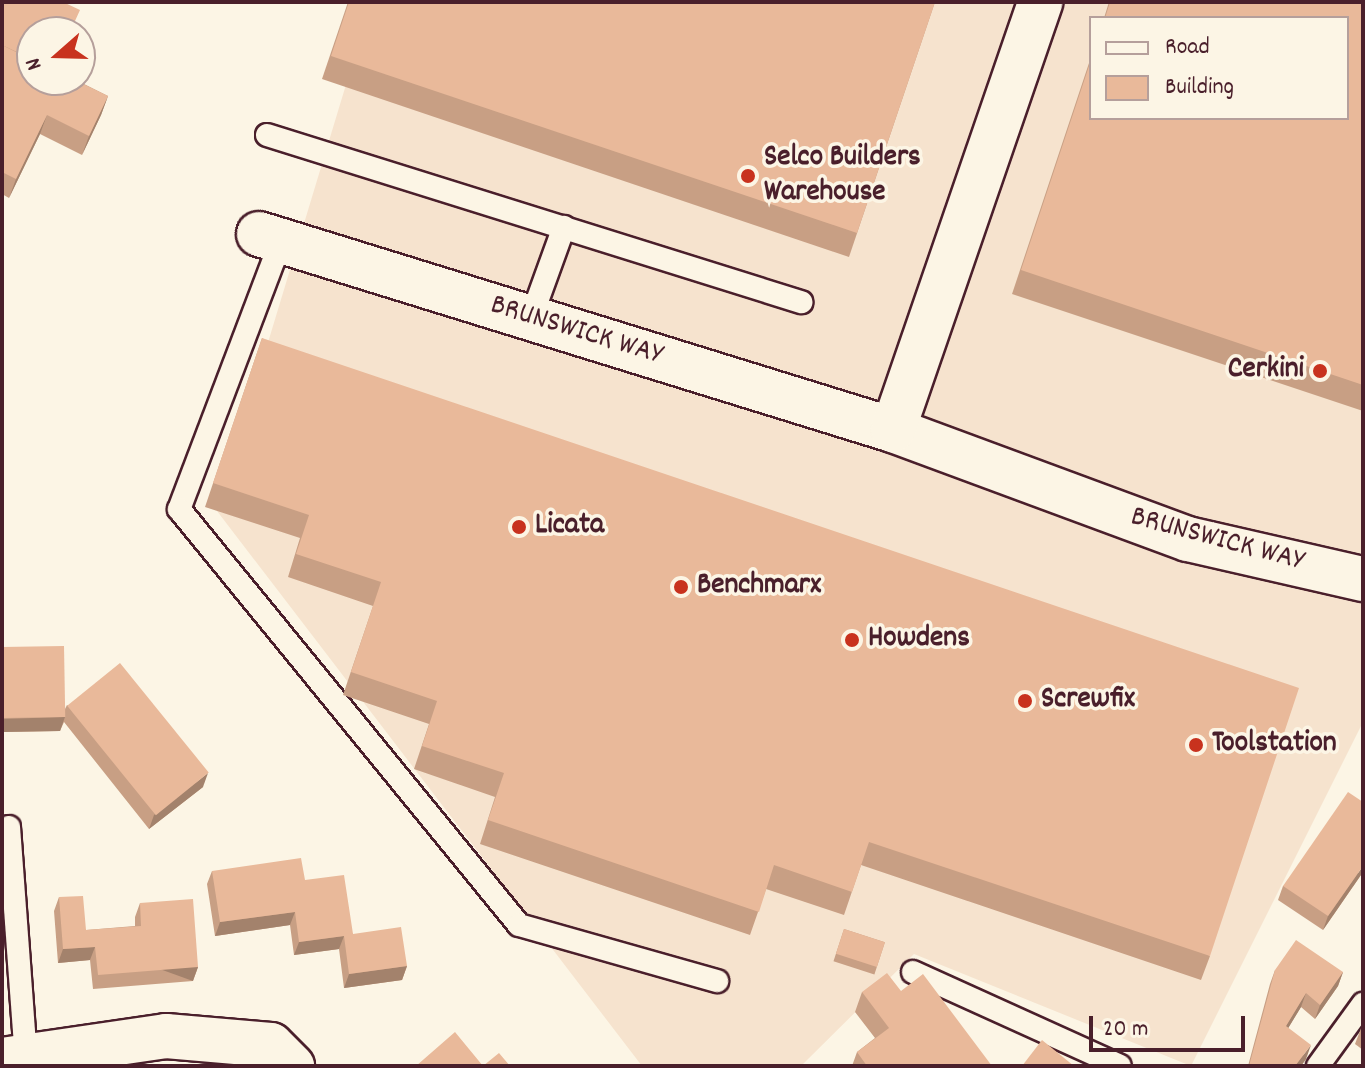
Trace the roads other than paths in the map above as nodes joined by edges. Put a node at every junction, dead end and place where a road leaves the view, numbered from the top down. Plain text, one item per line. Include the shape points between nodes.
1 (1040, 2) edge
2 (267, 135) dead end
3 (564, 227) junction
4 (270, 237) joint
5 (801, 302) dead end
6 (531, 318) junction
7 (893, 430) junction
8 (1363, 579) edge
9 (9, 827) dead end
10 (913, 972) dead end
11 (717, 981) dead end
12 (1363, 1004) edge
13 (14, 1059) edge
14 (292, 1066) edge
15 (1120, 1066) edge
16 (1318, 1066) edge

1 - 7 street
2 - 3 lane
3 - 5 lane
3 - 6 lane
4 - 6 street, BRUNSWICK WAY
4 - 11 lane via 179,509 519,925
6 - 7 street, BRUNSWICK WAY
7 - 8 street, BRUNSWICK WAY via 1188,539
9 - 13 lane
10 - 15 lane
12 - 16 lane
13 - 14 street via 166,1036 271,1045

